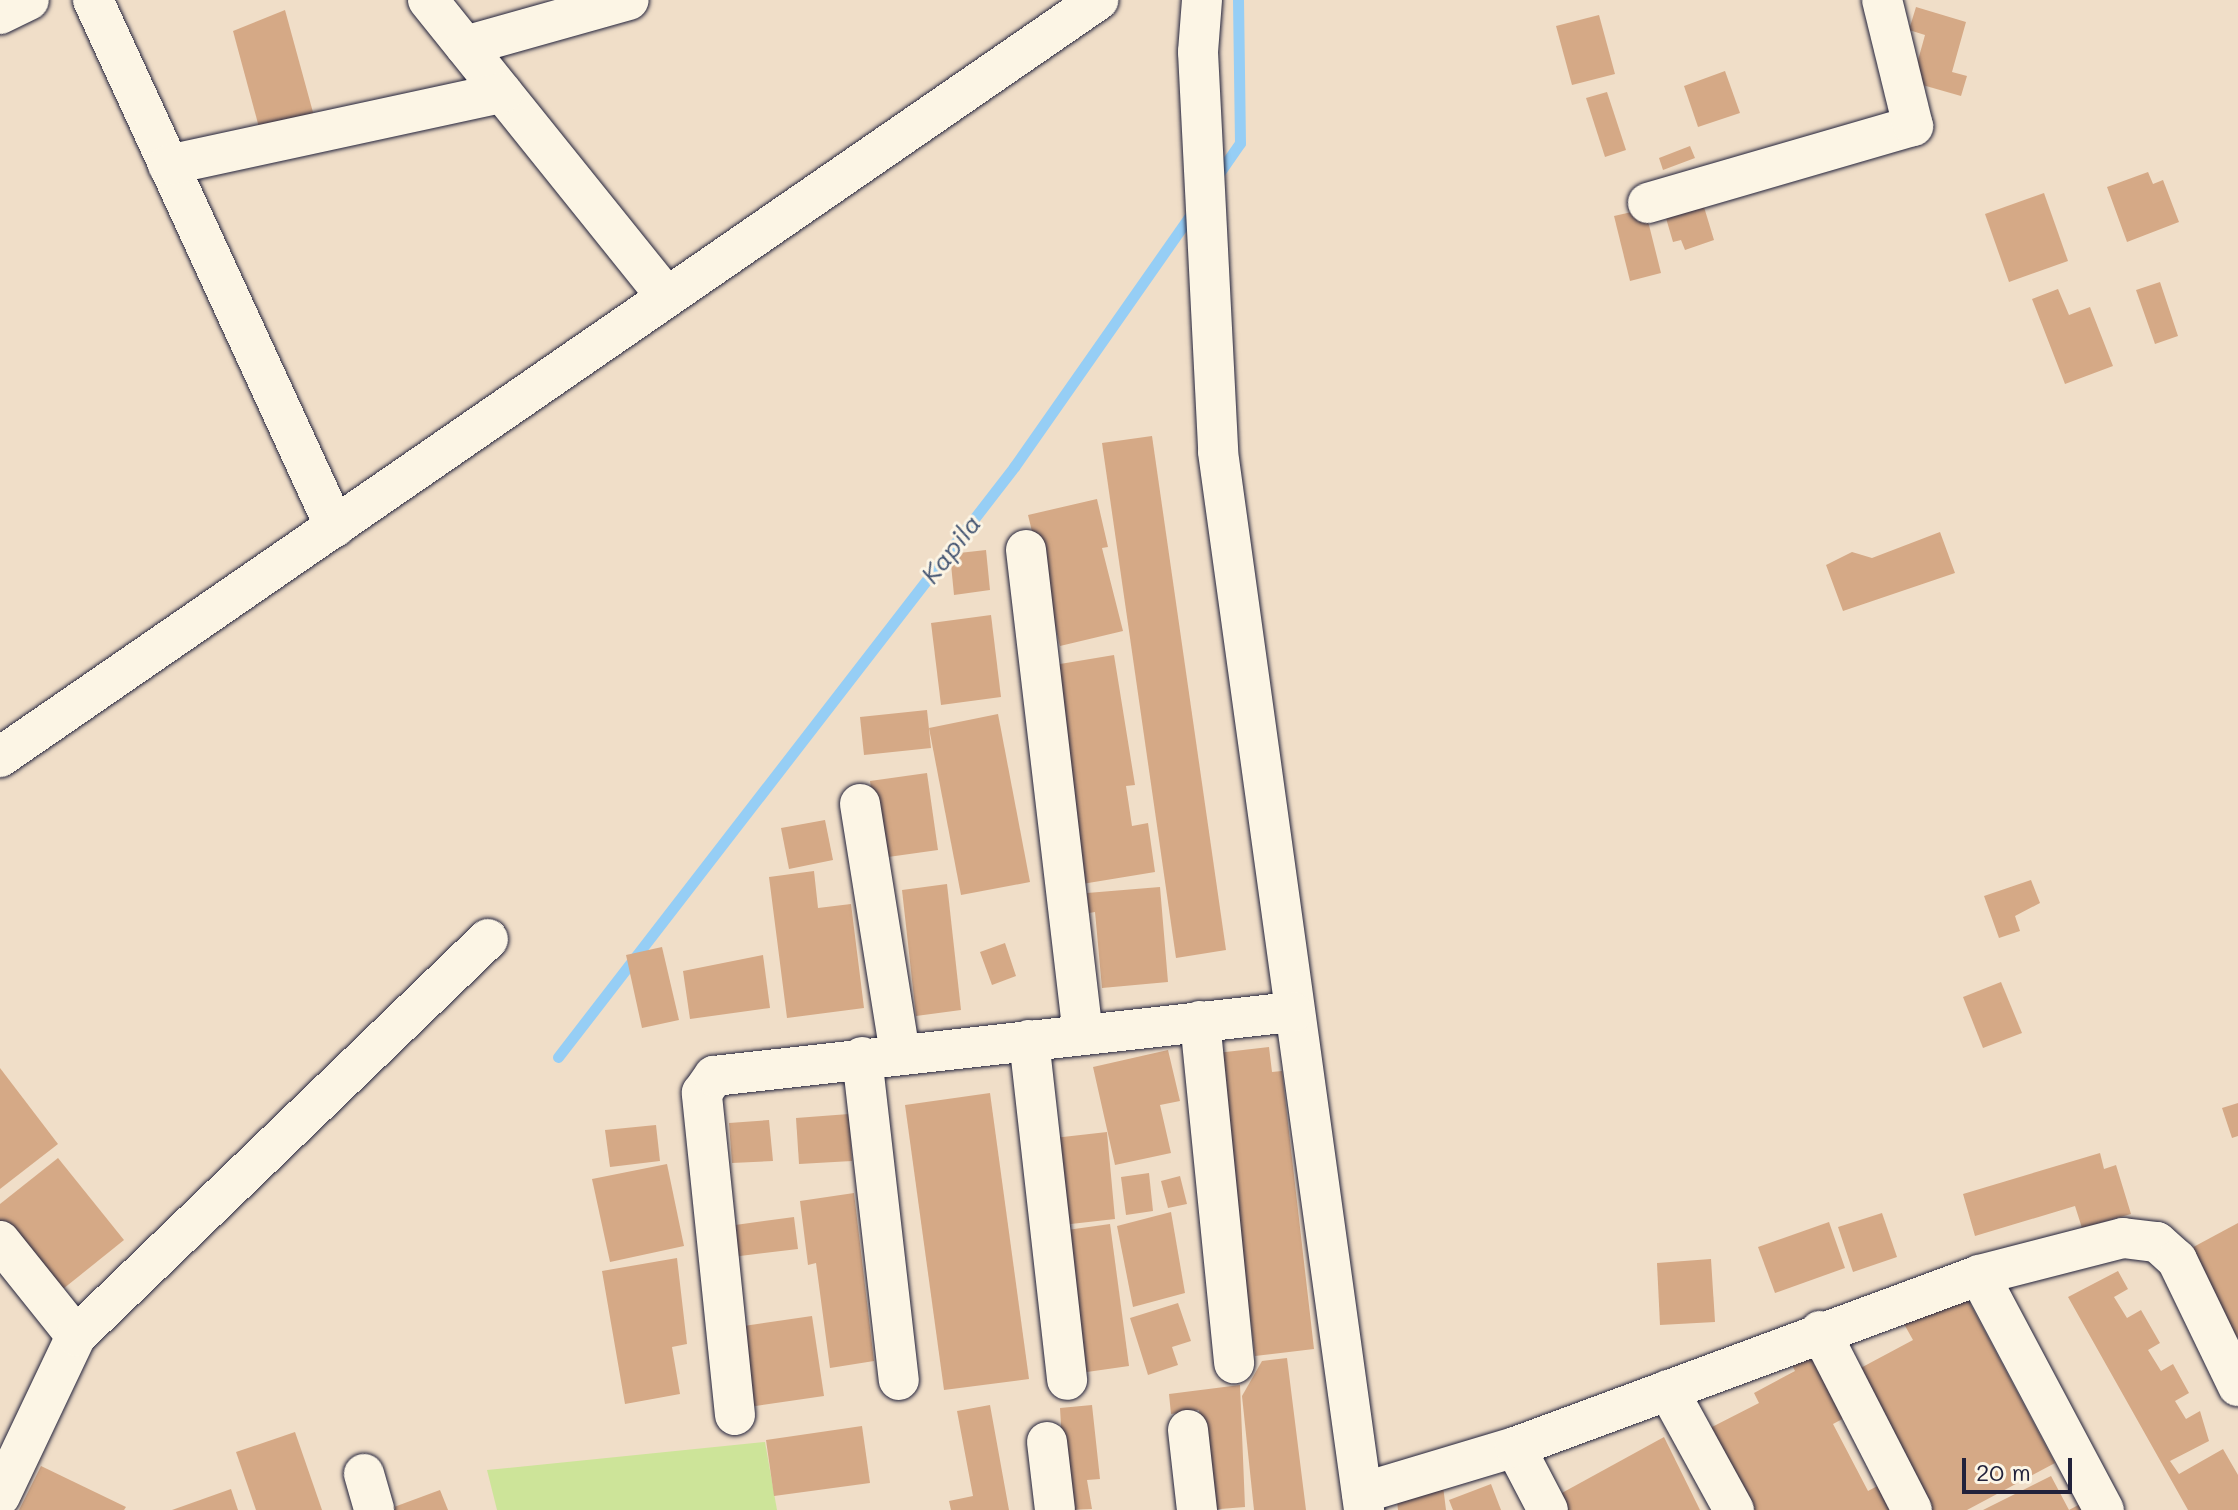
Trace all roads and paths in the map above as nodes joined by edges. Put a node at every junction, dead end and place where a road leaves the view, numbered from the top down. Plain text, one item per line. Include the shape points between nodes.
1 (93, 0) edge
2 (428, 0) edge
3 (629, 0) edge
4 (1098, 0) edge
5 (1202, 0) edge
6 (1882, 0) edge
7 (465, 46) junction
8 (502, 93) junction
9 (168, 165) junction
10 (1648, 203) dead end
11 (667, 297) junction
12 (335, 527) junction
13 (1026, 550) dead end
14 (0, 757) edge
15 (860, 804) dead end
16 (488, 939) dead end
17 (1292, 1012) junction
18 (1200, 1021) junction
19 (1083, 1034) junction
20 (1029, 1040) junction
21 (881, 1056) junction
22 (0, 1241) edge
23 (1979, 1275) junction
24 (1820, 1331) junction
25 (76, 1336) junction
26 (1234, 1363) dead end
27 (899, 1380) dead end
28 (1067, 1380) dead end
29 (2238, 1386) edge
30 (1668, 1390) junction
31 (735, 1415) dead end
32 (1188, 1430) dead end
33 (1047, 1442) dead end
34 (1515, 1447) junction
35 (0, 1496) edge
36 (1363, 1501) edge
37 (1055, 1510) edge
38 (1197, 1510) edge
39 (1548, 1510) edge
40 (1734, 1510) edge
41 (1912, 1510) edge
42 (2104, 1510) edge

1 - 9 street
2 - 7 street
3 - 7 street
4 - 11 street
5 - 17 street via 1198,52 1218,452
6 - 10 street via 1913,126
7 - 8 street
8 - 9 street
8 - 11 street
9 - 12 street
11 - 12 street
12 - 14 street
13 - 19 street
15 - 21 street
16 - 25 street
17 - 18 street
17 - 36 street
18 - 19 street
18 - 26 street
19 - 20 street
20 - 21 street
20 - 28 street
21 - 27 street
21 - 31 street via 727,1071 705,1083
22 - 25 street
23 - 24 street
23 - 29 street via 2123,1238 2157,1242 2177,1260
23 - 42 street
24 - 30 street
24 - 41 street
25 - 35 street
30 - 34 street
30 - 40 street
32 - 38 street
33 - 37 street
34 - 36 street
34 - 39 street

